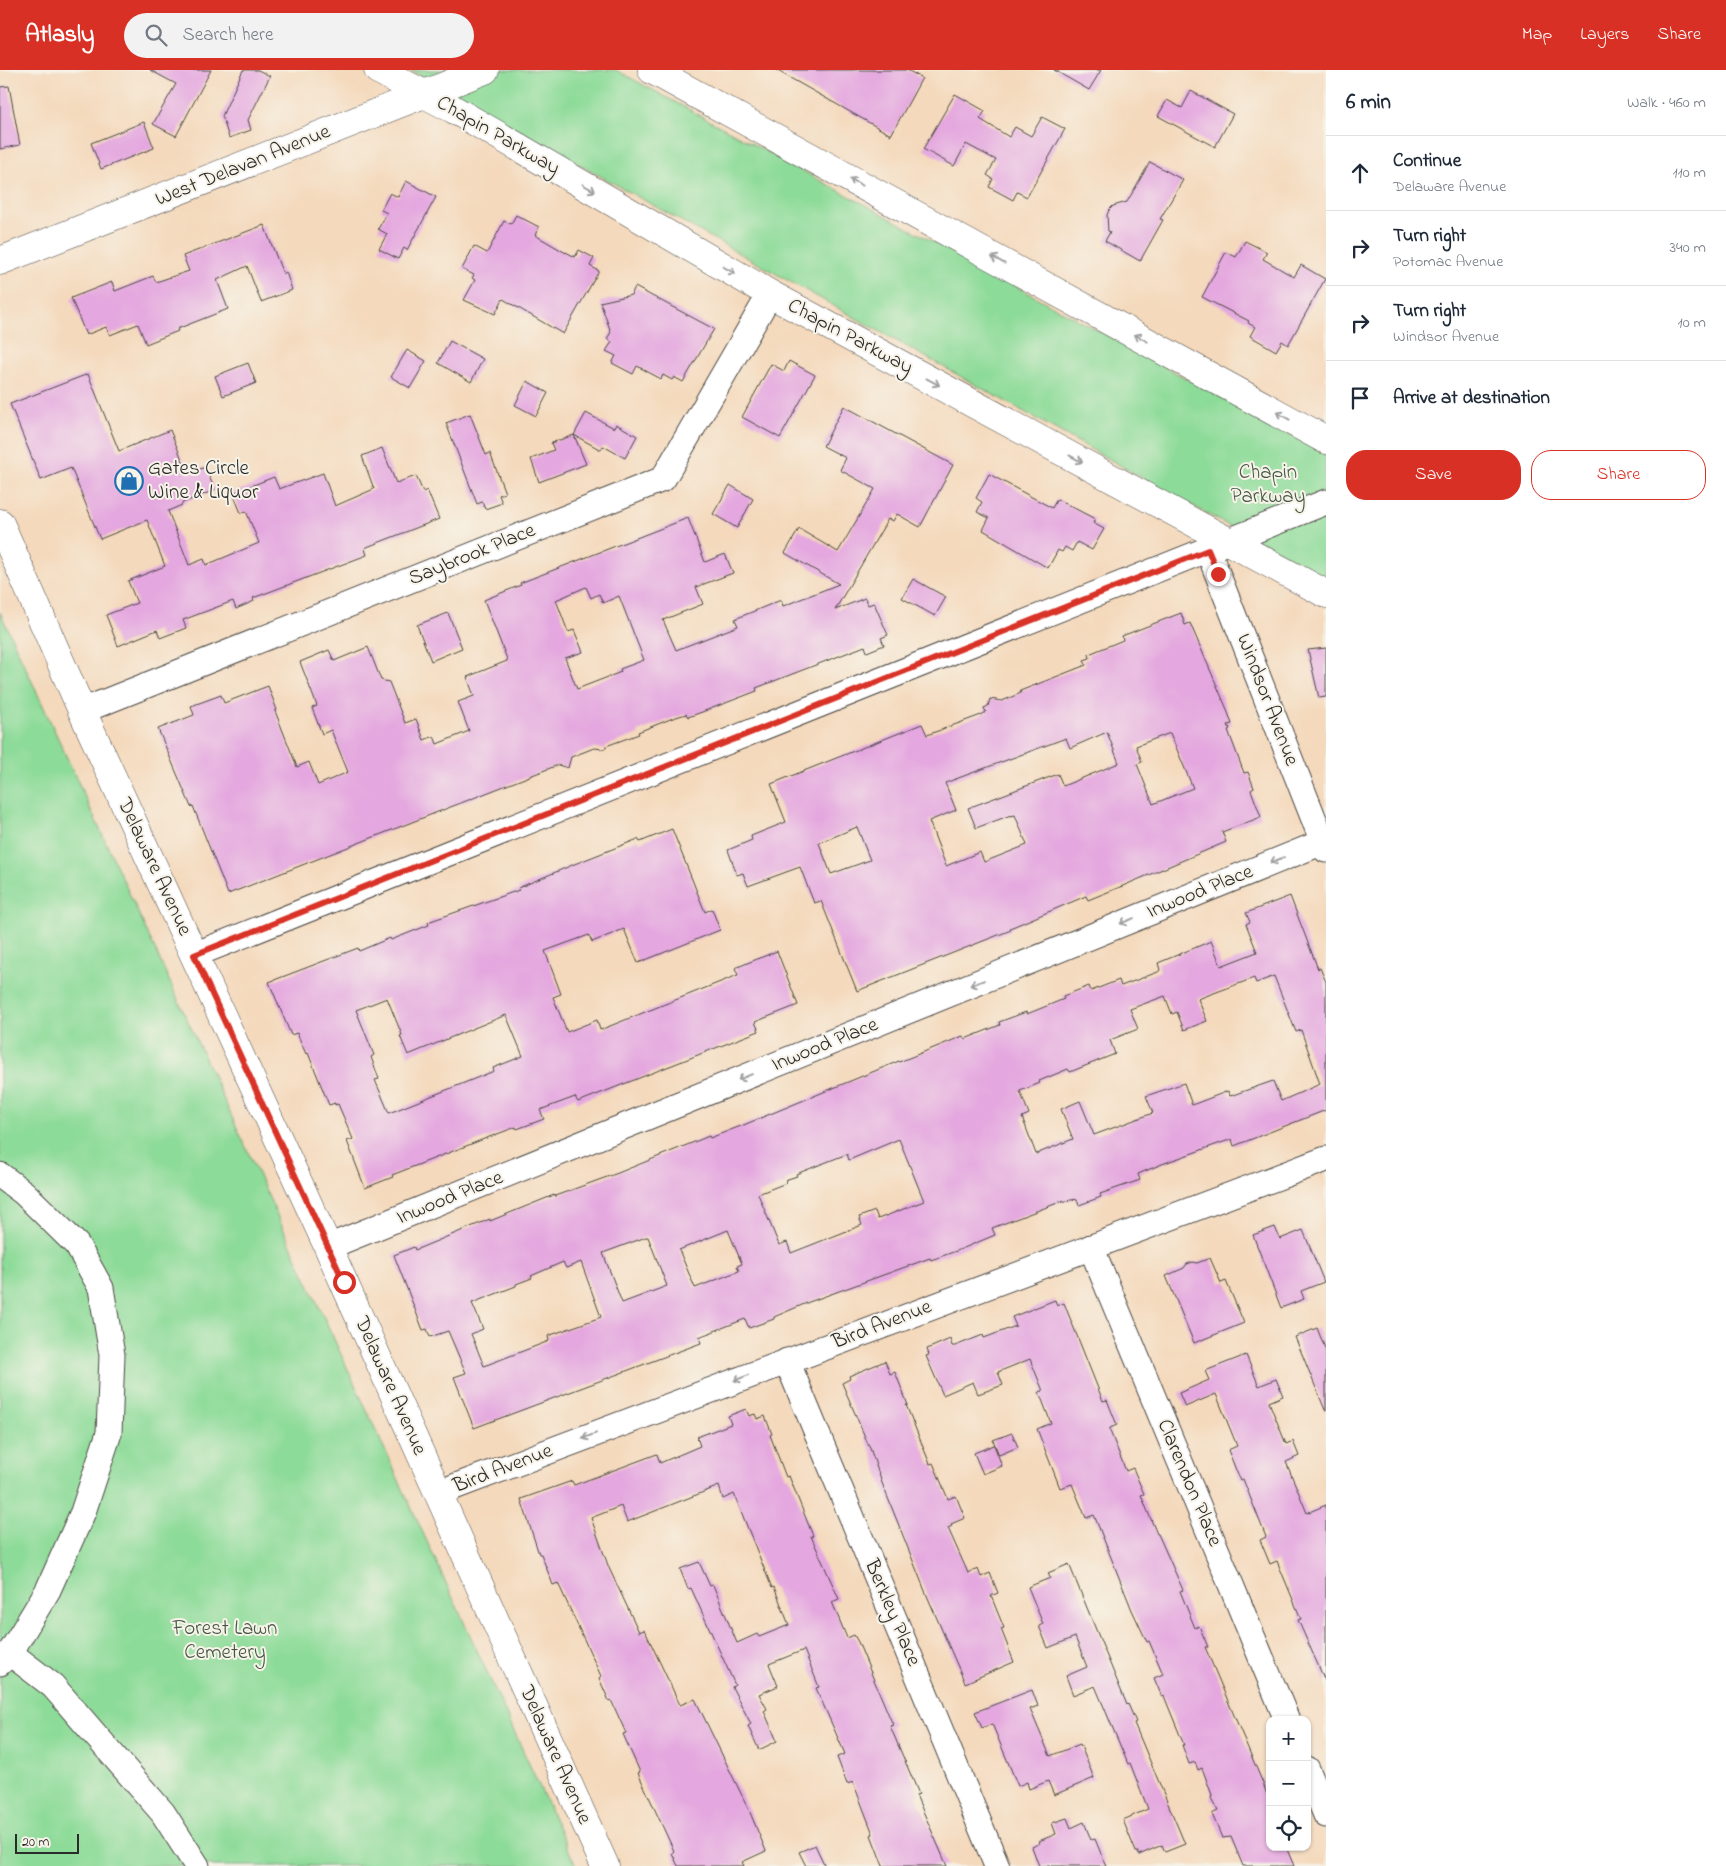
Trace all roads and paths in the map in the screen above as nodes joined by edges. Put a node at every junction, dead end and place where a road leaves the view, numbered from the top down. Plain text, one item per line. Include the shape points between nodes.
1 (378, 70) edge
2 (485, 70) edge
3 (652, 70) edge
4 (424, 94) junction
5 (0, 261) edge
6 (770, 294) junction
7 (1326, 440) edge
8 (1326, 502) edge
9 (0, 523) edge
10 (1218, 546) junction
11 (1326, 594) edge
12 (82, 710) junction
13 (1324, 846) edge
14 (194, 955) junction
15 (1326, 1159) edge
16 (0, 1175) edge
17 (328, 1247) junction
18 (1091, 1247) junction
19 (787, 1361) junction
20 (438, 1493) junction
21 (5, 1658) edge
22 (1285, 1716) edge
23 (1311, 1778) edge
24 (1326, 1814) edge
25 (197, 1866) edge
26 (605, 1866) edge
27 (997, 1866) edge

1 - 4 street, Chapin Parkway
2 - 4 street, West Delavan Avenue
7 -> 3 street
4 - 5 street, West Delavan Avenue
4 -> 6 street, Chapin Parkway
6 -> 10 street, Chapin Parkway
6 - 12 street, Saybrook Place via 663,479
8 - 10 street
9 - 12 street, Delaware Avenue
10 - 11 street, Chapin Parkway
10 - 13 street, Windsor Avenue
10 - 14 street
12 - 14 street, Delaware Avenue
13 -> 17 street, Inwood Place
14 - 17 street, Delaware Avenue
15 - 18 street, Bird Avenue
16 - 21 street via 24,1193 77,1245 101,1288 112,1355 109,1433 83,1512 48,1590
17 - 20 street, Delaware Avenue
18 - 19 street, Bird Avenue
18 - 22 street, Clarendon Place
19 -> 20 street, Bird Avenue
19 - 27 street, Berkley Place
20 - 26 street, Delaware Avenue
21 - 25 street via 53,1686 163,1813
23 - 24 street

